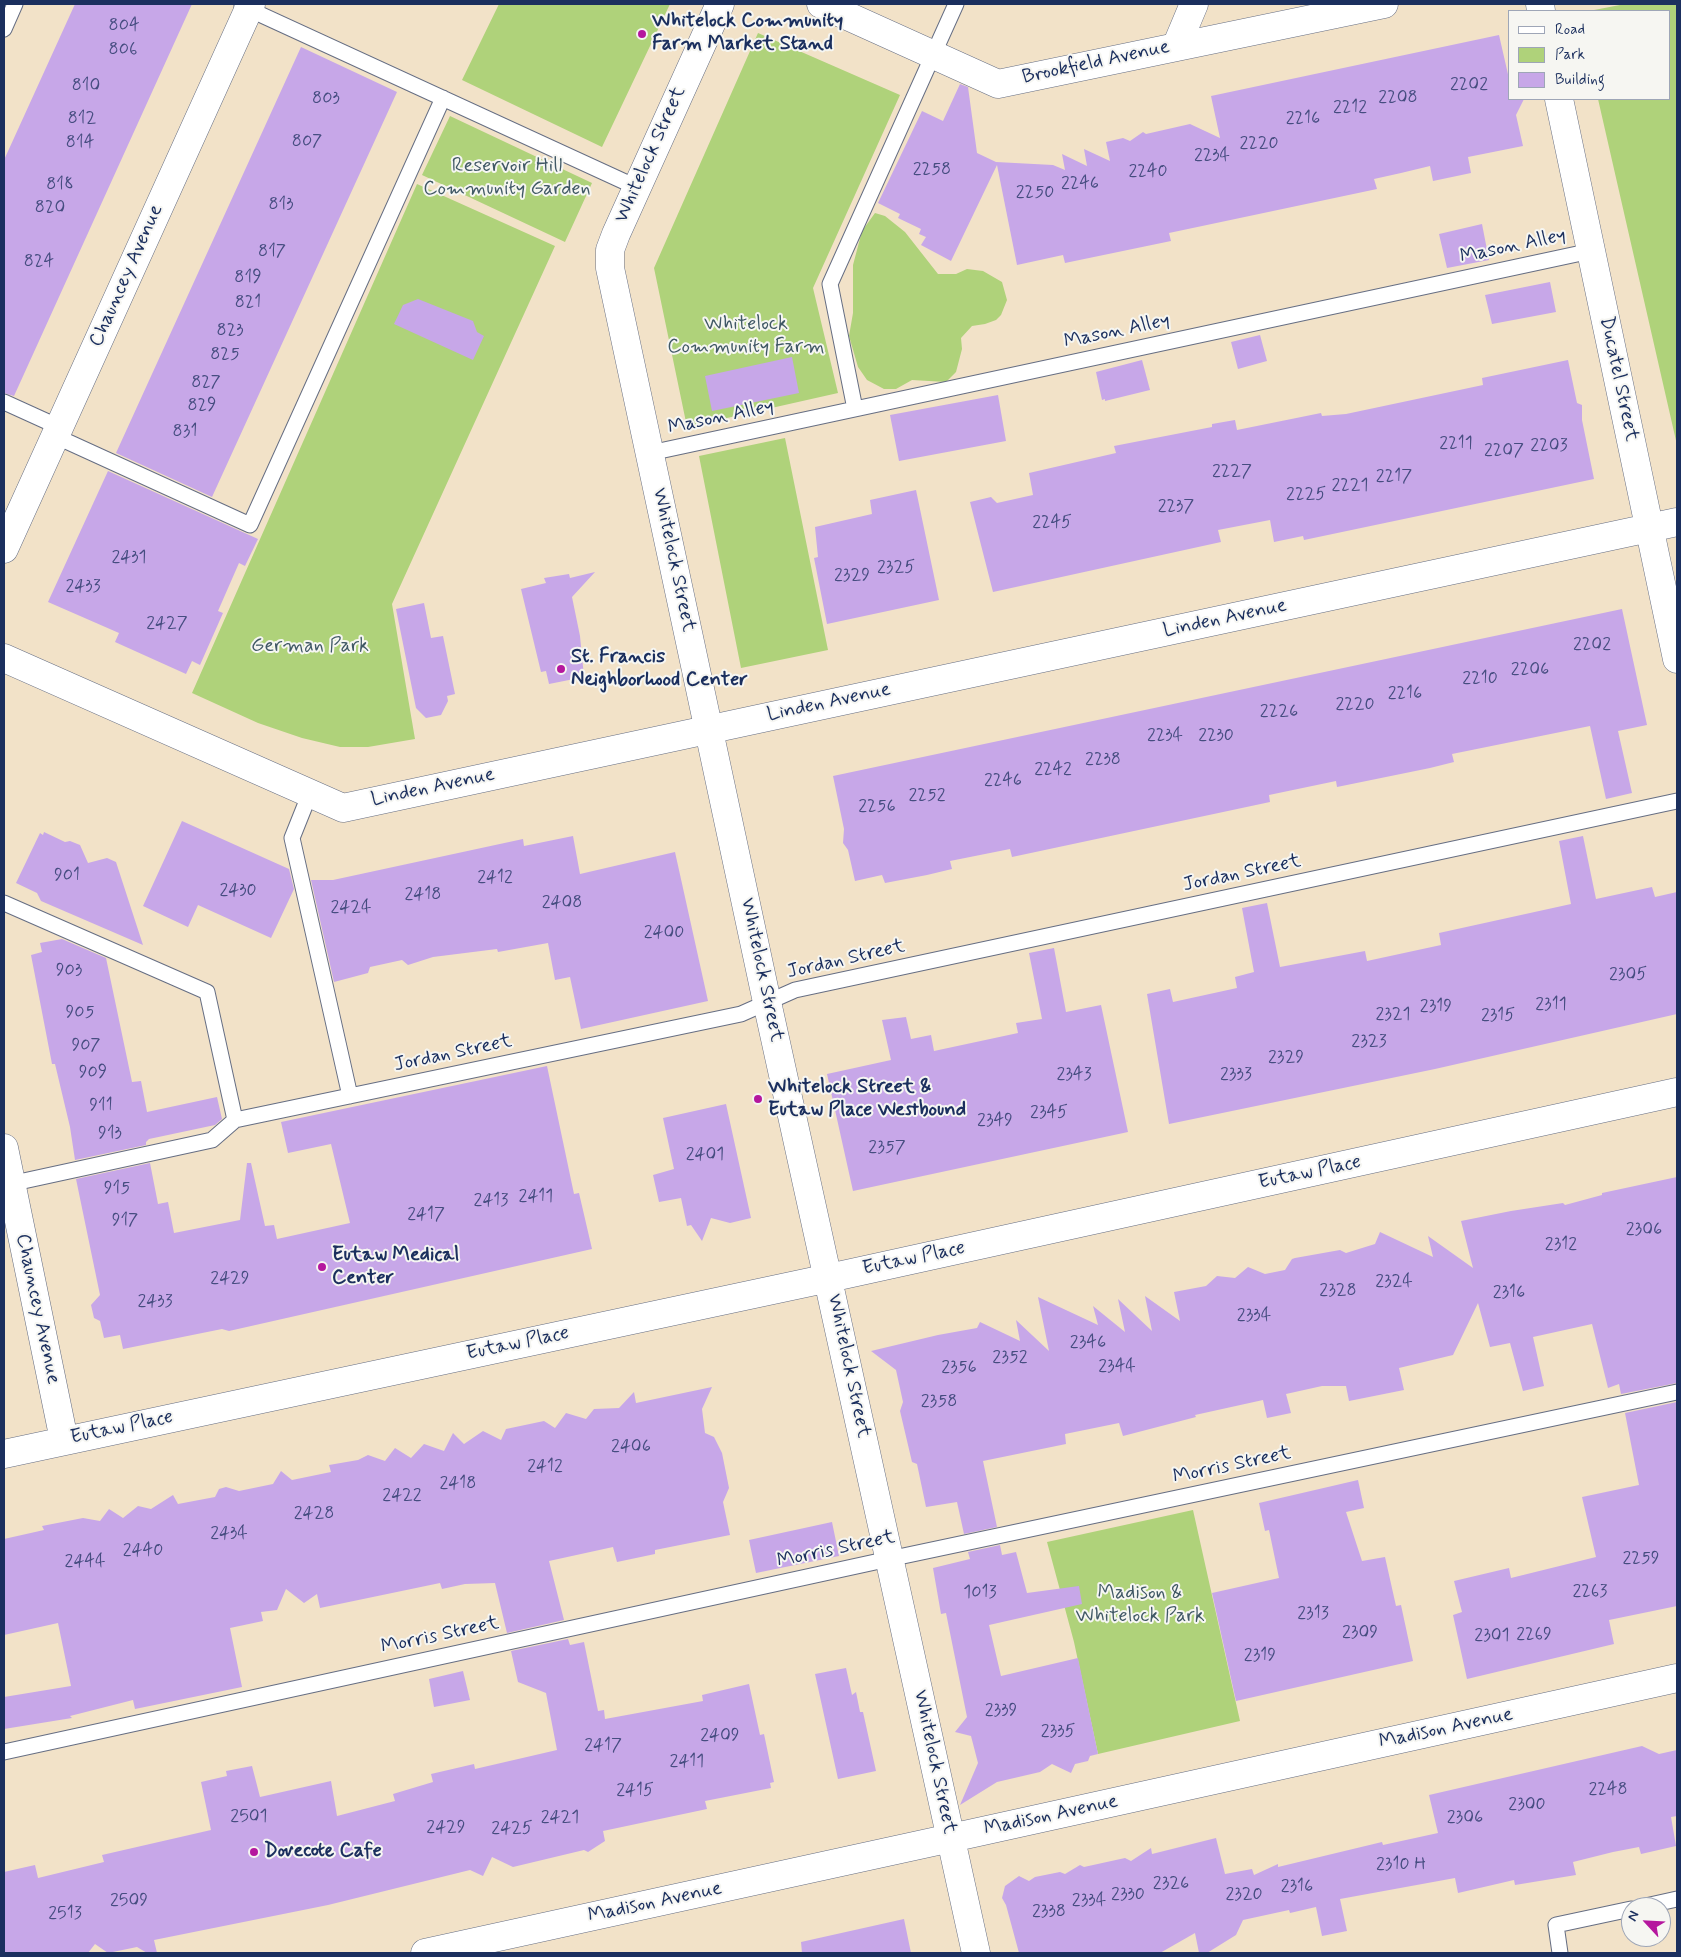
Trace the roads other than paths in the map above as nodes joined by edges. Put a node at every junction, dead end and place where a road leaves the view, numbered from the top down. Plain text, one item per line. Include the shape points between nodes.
1 (15, 4) edge
2 (720, 4) edge
3 (821, 4) edge
4 (956, 4) edge
5 (1194, 4) edge
6 (1384, 4) edge
7 (246, 6) edge
8 (4, 29) edge
9 (1176, 47) junction
10 (933, 54) junction
11 (443, 98) junction
12 (1560, 100) edge
13 (636, 187) junction
14 (1591, 251) junction
15 (4, 402) edge
16 (855, 409) junction
17 (57, 432) junction
18 (650, 453) junction
19 (1677, 522) edge
20 (1650, 528) junction
21 (4, 549) edge
22 (4, 658) edge
23 (1677, 659) edge
24 (709, 729) junction
25 (310, 793) junction
26 (1677, 802) edge
27 (4, 903) edge
28 (767, 1002) junction
29 (1677, 1092) edge
30 (350, 1096) junction
31 (235, 1120) junction
32 (4, 1148) edge
33 (8, 1184) edge
34 (829, 1278) junction
35 (1677, 1392) edge
36 (64, 1440) junction
37 (4, 1454) edge
38 (889, 1559) junction
39 (1677, 1678) edge
40 (4, 1752) edge
41 (951, 1838) junction
42 (1621, 1911) edge
43 (424, 1953) edge
44 (976, 1953) edge
45 (1560, 1953) edge

1 - 8 lane
2 - 13 street, Whitelock Street
3 - 10 street, Brookfield Avenue
4 - 10 lane
5 - 9 street
6 - 9 street, Brookfield Avenue
7 - 11 lane
7 - 17 street, Chauncey Avenue
9 - 10 street, Brookfield Avenue via 998,84
10 - 16 lane via 830,284
11 - 13 lane
11 - 17 lane via 250,526
12 - 14 street, Ducatel Street
13 - 18 street, Whitelock Street via 612,242 610,268
14 - 16 lane, Mason Alley
14 - 20 street, Ducatel Street
15 - 17 lane
16 - 18 lane, Mason Alley
17 - 21 street, Chauncey Avenue
18 - 24 street, Whitelock Street
19 - 20 street, Linden Avenue
20 - 23 street, Ducatel Street
20 - 24 street, Linden Avenue
22 - 25 street, Linden Avenue
24 - 25 street, Linden Avenue via 343,808
24 - 28 street, Whitelock Street
25 - 30 lane via 292,838
26 - 28 lane, Jordan Street via 795,990
27 - 31 lane via 207,992
28 - 30 lane, Jordan Street via 741,1014
28 - 34 street, Whitelock Street
29 - 34 street, Eutaw Place
30 - 31 lane, Jordan Street
31 - 33 lane, Jordan Street via 212,1140
32 - 33 street, Chauncey Avenue
33 - 36 street, Chauncey Avenue
34 - 36 street, Eutaw Place
34 - 38 street, Whitelock Street
35 - 38 lane, Morris Street
36 - 37 street, Eutaw Place
38 - 40 lane, Morris Street
38 - 41 street, Whitelock Street
39 - 41 street, Madison Avenue
41 - 43 street, Madison Avenue
41 - 44 street, Whitelock Street
42 - 45 lane via 1556,1925

